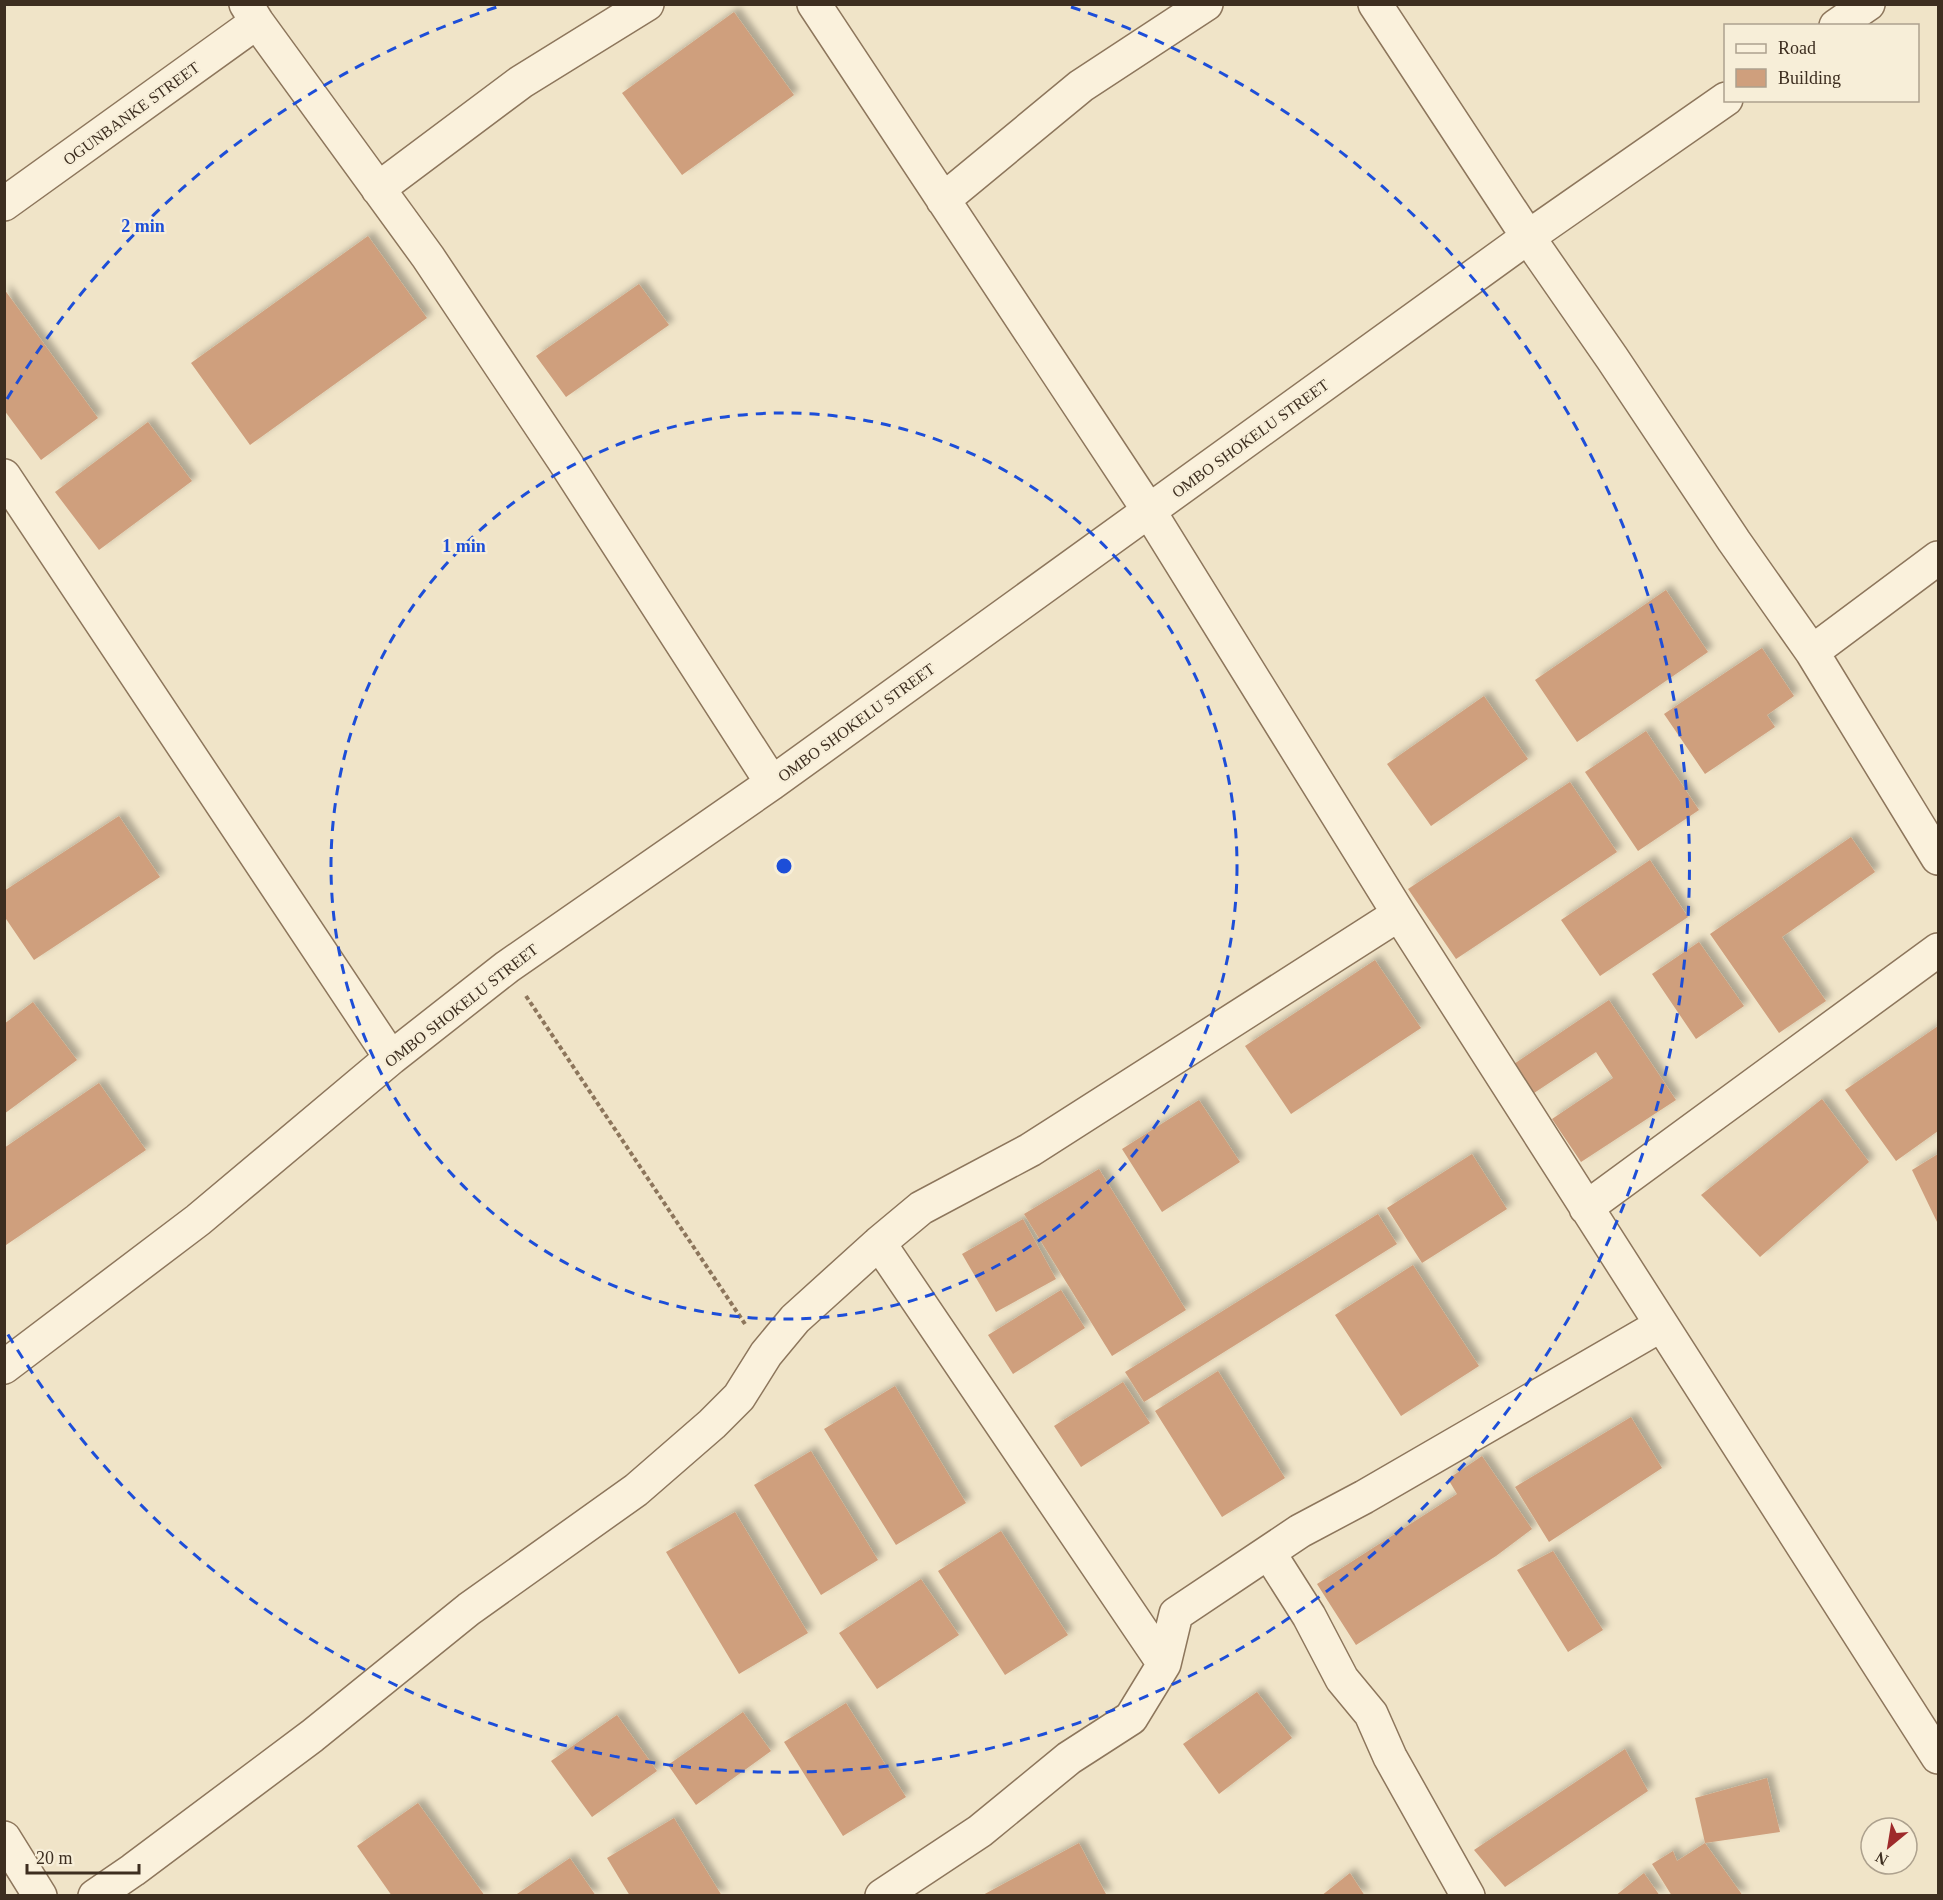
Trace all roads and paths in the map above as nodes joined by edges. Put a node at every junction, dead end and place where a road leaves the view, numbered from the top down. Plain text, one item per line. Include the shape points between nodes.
1 (647, 4) edge
2 (814, 4) edge
3 (1206, 4) edge
4 (1376, 4) edge
5 (1868, 4) edge
6 (252, 13) edge
7 (1839, 24) edge
8 (1724, 100) edge
9 (378, 189) junction
10 (943, 200) junction
11 (4, 204) edge
12 (1528, 237) junction
13 (4, 476) edge
14 (1149, 511) junction
15 (1938, 558) edge
16 (1812, 652) junction
17 (772, 783) junction
18 (1938, 858) edge
19 (1399, 914) junction
20 (1938, 950) edge
21 (507, 967) junction
22 (391, 1059) junction
23 (1586, 1208) junction
24 (879, 1243) junction
25 (1661, 1325) junction
26 (9, 1353) edge
27 (766, 1354) junction
28 (1269, 1553) junction
29 (1164, 1664) junction
30 (1938, 1757) edge
31 (4, 1838) edge
32 (892, 1892) edge
33 (40, 1896) edge
34 (95, 1896) edge
35 (1468, 1896) edge

1 - 9 street via 521,82
2 - 10 street
3 - 10 street via 1081,86
4 - 12 street
5 - 7 street
6 - 9 street
6 - 11 street, OGUNBANKE STREET
8 - 12 street, OMBO SHOKELU STREET
9 - 17 street via 565,462
10 - 14 street
12 - 14 street, OMBO SHOKELU STREET
12 - 16 street
13 - 22 street
14 - 17 street, OMBO SHOKELU STREET
14 - 19 street
15 - 16 street
16 - 18 street
17 - 21 street, OMBO SHOKELU STREET
19 - 23 street
19 - 24 street via 1030,1150 921,1208
20 - 23 street
21 - 22 street, OMBO SHOKELU STREET
21 - 27 path
22 - 26 street, OMBO SHOKELU STREET via 198,1220
23 - 25 street
24 - 27 street via 795,1319
24 - 29 street
25 - 28 street via 1300,1531
25 - 30 street
27 - 34 street via 739,1397 636,1490 469,1609 312,1736
28 - 29 street via 1176,1614
28 - 35 street via 1342,1678 1371,1714 1390,1757
29 - 32 street via 1131,1718 1070,1758 980,1831
31 - 33 street

